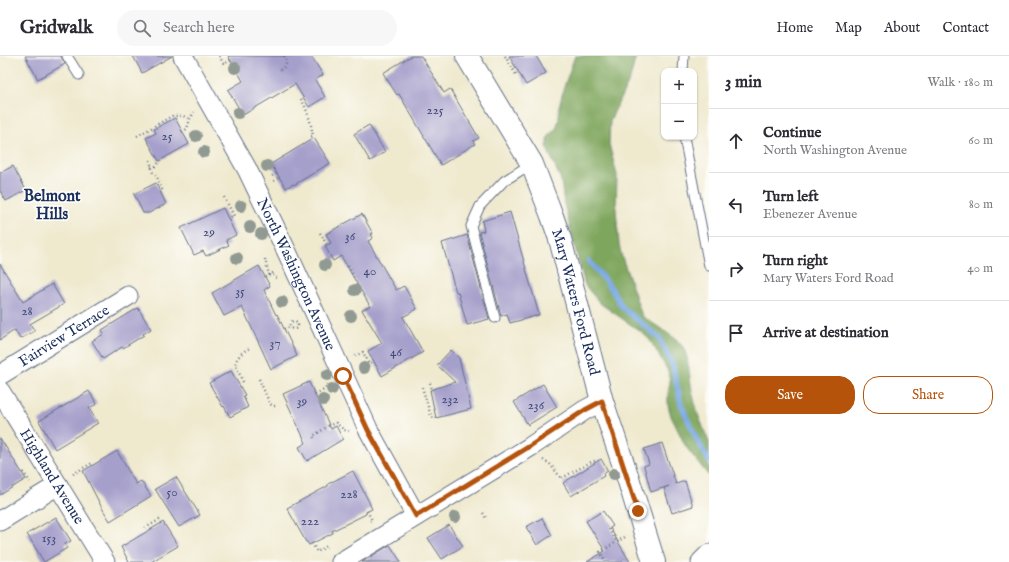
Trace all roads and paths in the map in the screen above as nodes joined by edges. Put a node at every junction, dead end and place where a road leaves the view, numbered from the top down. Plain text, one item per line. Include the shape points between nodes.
1 (67, 56) edge
2 (183, 56) edge
3 (219, 56) edge
4 (284, 56) edge
5 (467, 56) edge
6 (505, 56) edge
7 (684, 56) edge
8 (233, 59) dead end
9 (683, 68) edge
10 (280, 70) dead end
11 (78, 75) dead end
12 (517, 76) dead end
13 (301, 99) dead end
14 (190, 119) dead end
15 (137, 136) dead end
16 (310, 137) dead end
17 (685, 140) edge
18 (150, 160) dead end
19 (160, 162) dead end
20 (532, 164) junction
21 (151, 167) junction
22 (163, 192) dead end
23 (224, 197) dead end
24 (228, 218) dead end
25 (320, 233) dead end
26 (327, 245) dead end
27 (265, 259) dead end
28 (348, 266) dead end
29 (709, 266) edge
30 (354, 277) dead end
31 (279, 283) dead end
32 (128, 296) dead end
33 (495, 318) dead end
34 (290, 327) dead end
35 (284, 329) dead end
36 (250, 348) dead end
37 (374, 362) dead end
38 (369, 364) dead end
39 (0, 375) edge
40 (259, 379) dead end
41 (243, 382) dead end
42 (430, 383) dead end
43 (422, 387) dead end
44 (432, 389) dead end
45 (0, 391) edge
46 (602, 401) junction
47 (276, 406) dead end
48 (435, 418) dead end
49 (365, 423) junction
50 (314, 438) dead end
51 (542, 460) dead end
52 (596, 462) dead end
53 (92, 463) dead end
54 (23, 472) dead end
55 (29, 481) dead end
56 (63, 481) junction
57 (367, 511) dead end
58 (483, 513) dead end
59 (416, 516) junction
60 (486, 518) dead end
61 (161, 519) dead end
62 (0, 521) edge
63 (366, 523) dead end
64 (643, 526) junction
65 (145, 528) dead end
66 (609, 529) dead end
67 (617, 542) junction
68 (312, 543) dead end
69 (327, 546) dead end
70 (709, 554) edge
71 (604, 559) dead end
72 (105, 562) edge
73 (341, 562) edge
74 (654, 562) edge
75 (701, 562) edge

1 - 11 lane
2 - 49 street, North Washington Avenue via 247,169
3 - 8 path via 224,64
4 - 10 path via 286,65
5 - 20 street, Mary Waters Ford Road
6 - 12 path
7 - 9 lane
13 - 16 path via 307,109 313,136
14 - 15 path via 172,116
17 - 29 lane
18 - 21 path
19 - 21 path
20 - 33 lane via 499,186 480,206 471,226
20 - 46 street, Mary Waters Ford Road via 560,239
21 - 22 path
23 - 24 path via 234,216
25 - 26 path
27 - 31 path via 269,275 276,277
28 - 30 path
32 - 39 street, Fairview Terrace
34 - 35 path
36 - 41 path via 235,364
37 - 38 path
40 - 47 path via 270,404
42 - 44 path
43 - 48 path via 432,418
45 - 56 street, Highland Avenue
46 - 59 street
46 - 64 street, Mary Waters Ford Road
49 - 50 path via 350,432 336,423 313,436
49 - 59 street, North Washington Avenue
51 - 52 path via 549,463 562,479 591,462
53 - 56 path
54 - 55 path
56 - 62 street
56 - 72 street, Highland Avenue
57 - 63 path via 372,520
58 - 60 path
59 - 73 street
61 - 65 path
64 - 67 path
64 - 74 street, Mary Waters Ford Road
66 - 67 path
67 - 71 path via 600,552
68 - 69 path via 317,552
70 - 75 street

